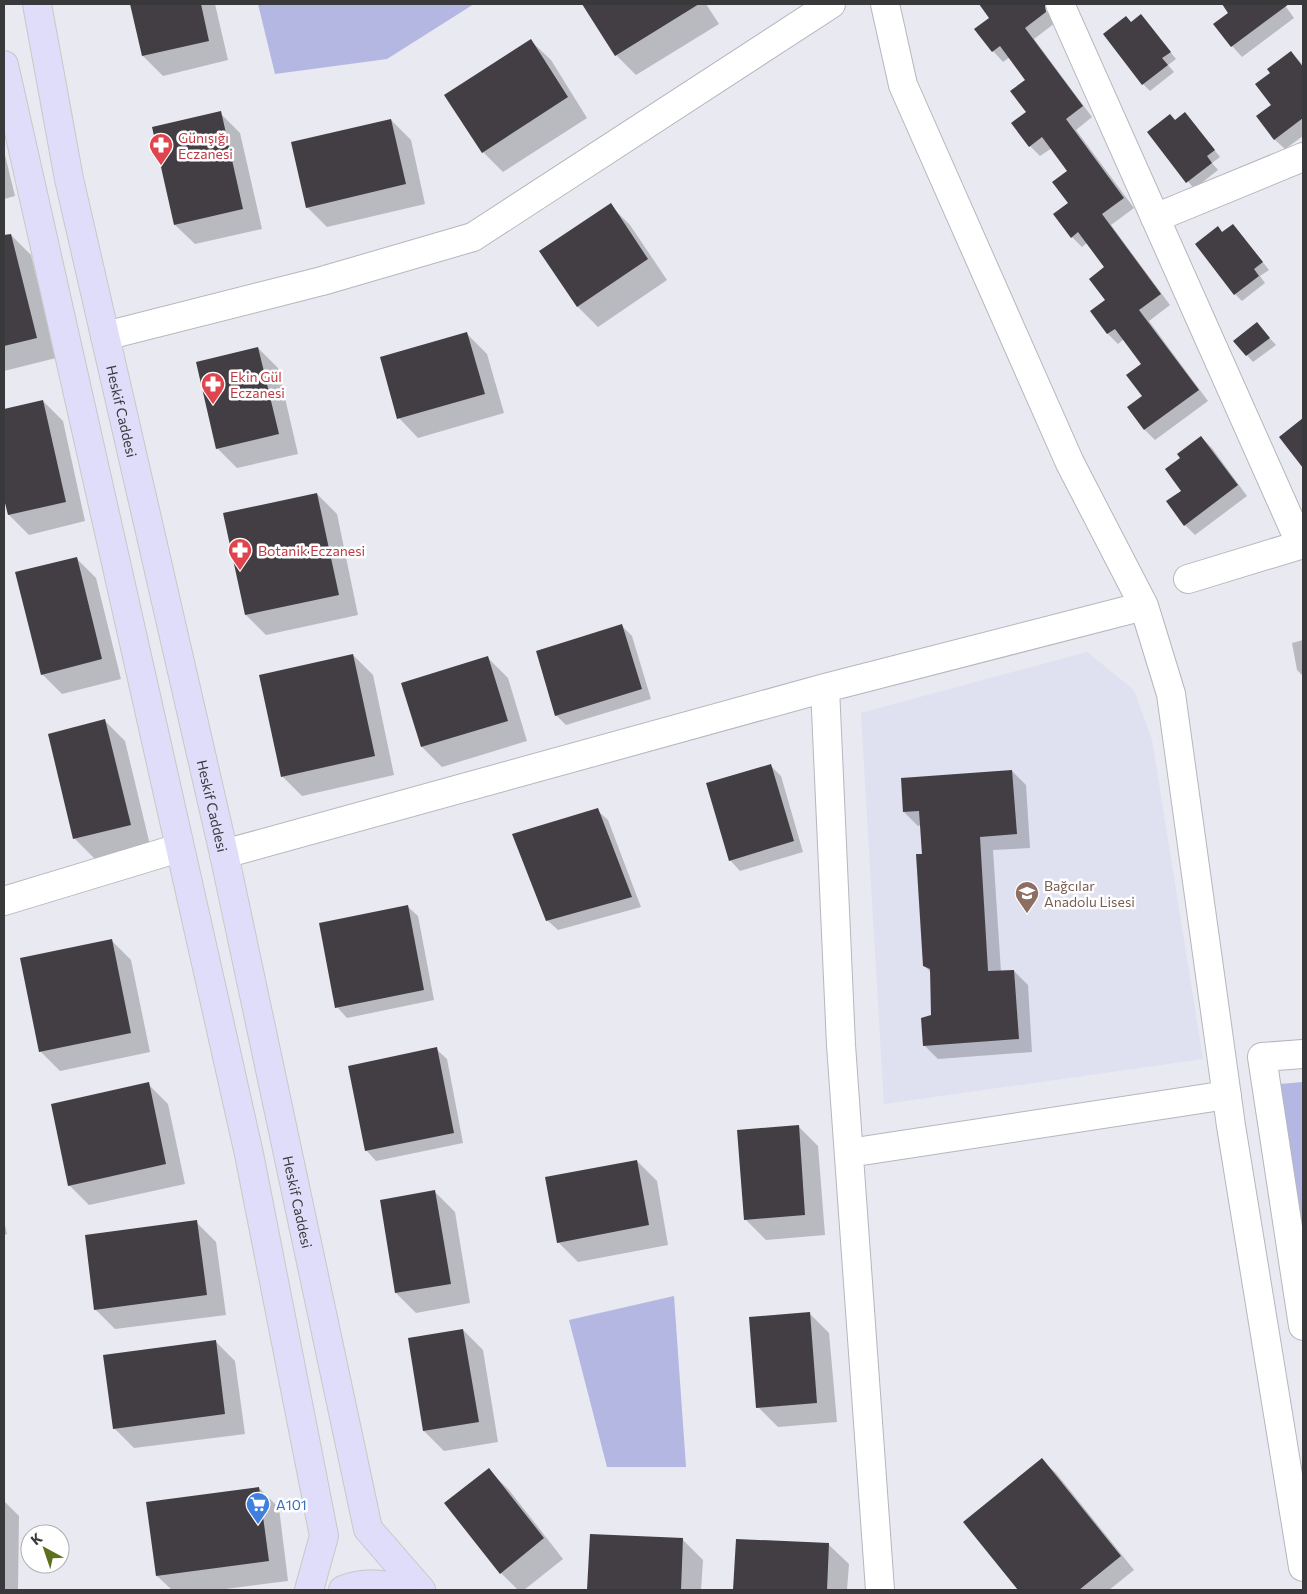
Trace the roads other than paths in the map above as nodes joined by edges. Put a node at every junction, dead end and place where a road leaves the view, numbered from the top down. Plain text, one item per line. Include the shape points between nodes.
1 (37, 4) edge
2 (831, 4) edge
3 (885, 4) edge
4 (1060, 4) edge
5 (4, 66) edge
6 (1303, 156) edge
7 (1155, 218) junction
8 (105, 336) junction
9 (1302, 544) edge
10 (1188, 579) dead end
11 (1144, 606) junction
12 (825, 688) junction
13 (180, 848) junction
14 (224, 854) junction
15 (4, 901) edge
16 (1303, 1054) edge
17 (1227, 1095) junction
18 (849, 1152) junction
19 (1299, 1273) edge
20 (1303, 1326) edge
21 (1303, 1567) edge
22 (309, 1590) edge
23 (343, 1590) edge
24 (406, 1590) edge
25 (421, 1590) edge
26 (880, 1590) edge

1 - 8 main road, Heskif Caddesi via 70,179
2 - 8 street via 473,237 322,281
3 - 11 street via 903,85 1070,462
4 - 7 street
5 - 13 main road
6 - 7 street
7 - 9 street
8 - 14 main road, Heskif Caddesi
9 - 10 street
11 - 12 street
11 - 17 street via 1172,694
12 - 14 street
12 - 18 street via 841,1046
13 - 15 street
13 - 22 main road via 249,1154 324,1536
14 - 25 main road, Heskif Caddesi via 368,1529
16 - 19 street via 1262,1057
17 - 18 street
17 - 21 street
18 - 26 street
19 - 20 street
23 - 24 main road via 383,1584

